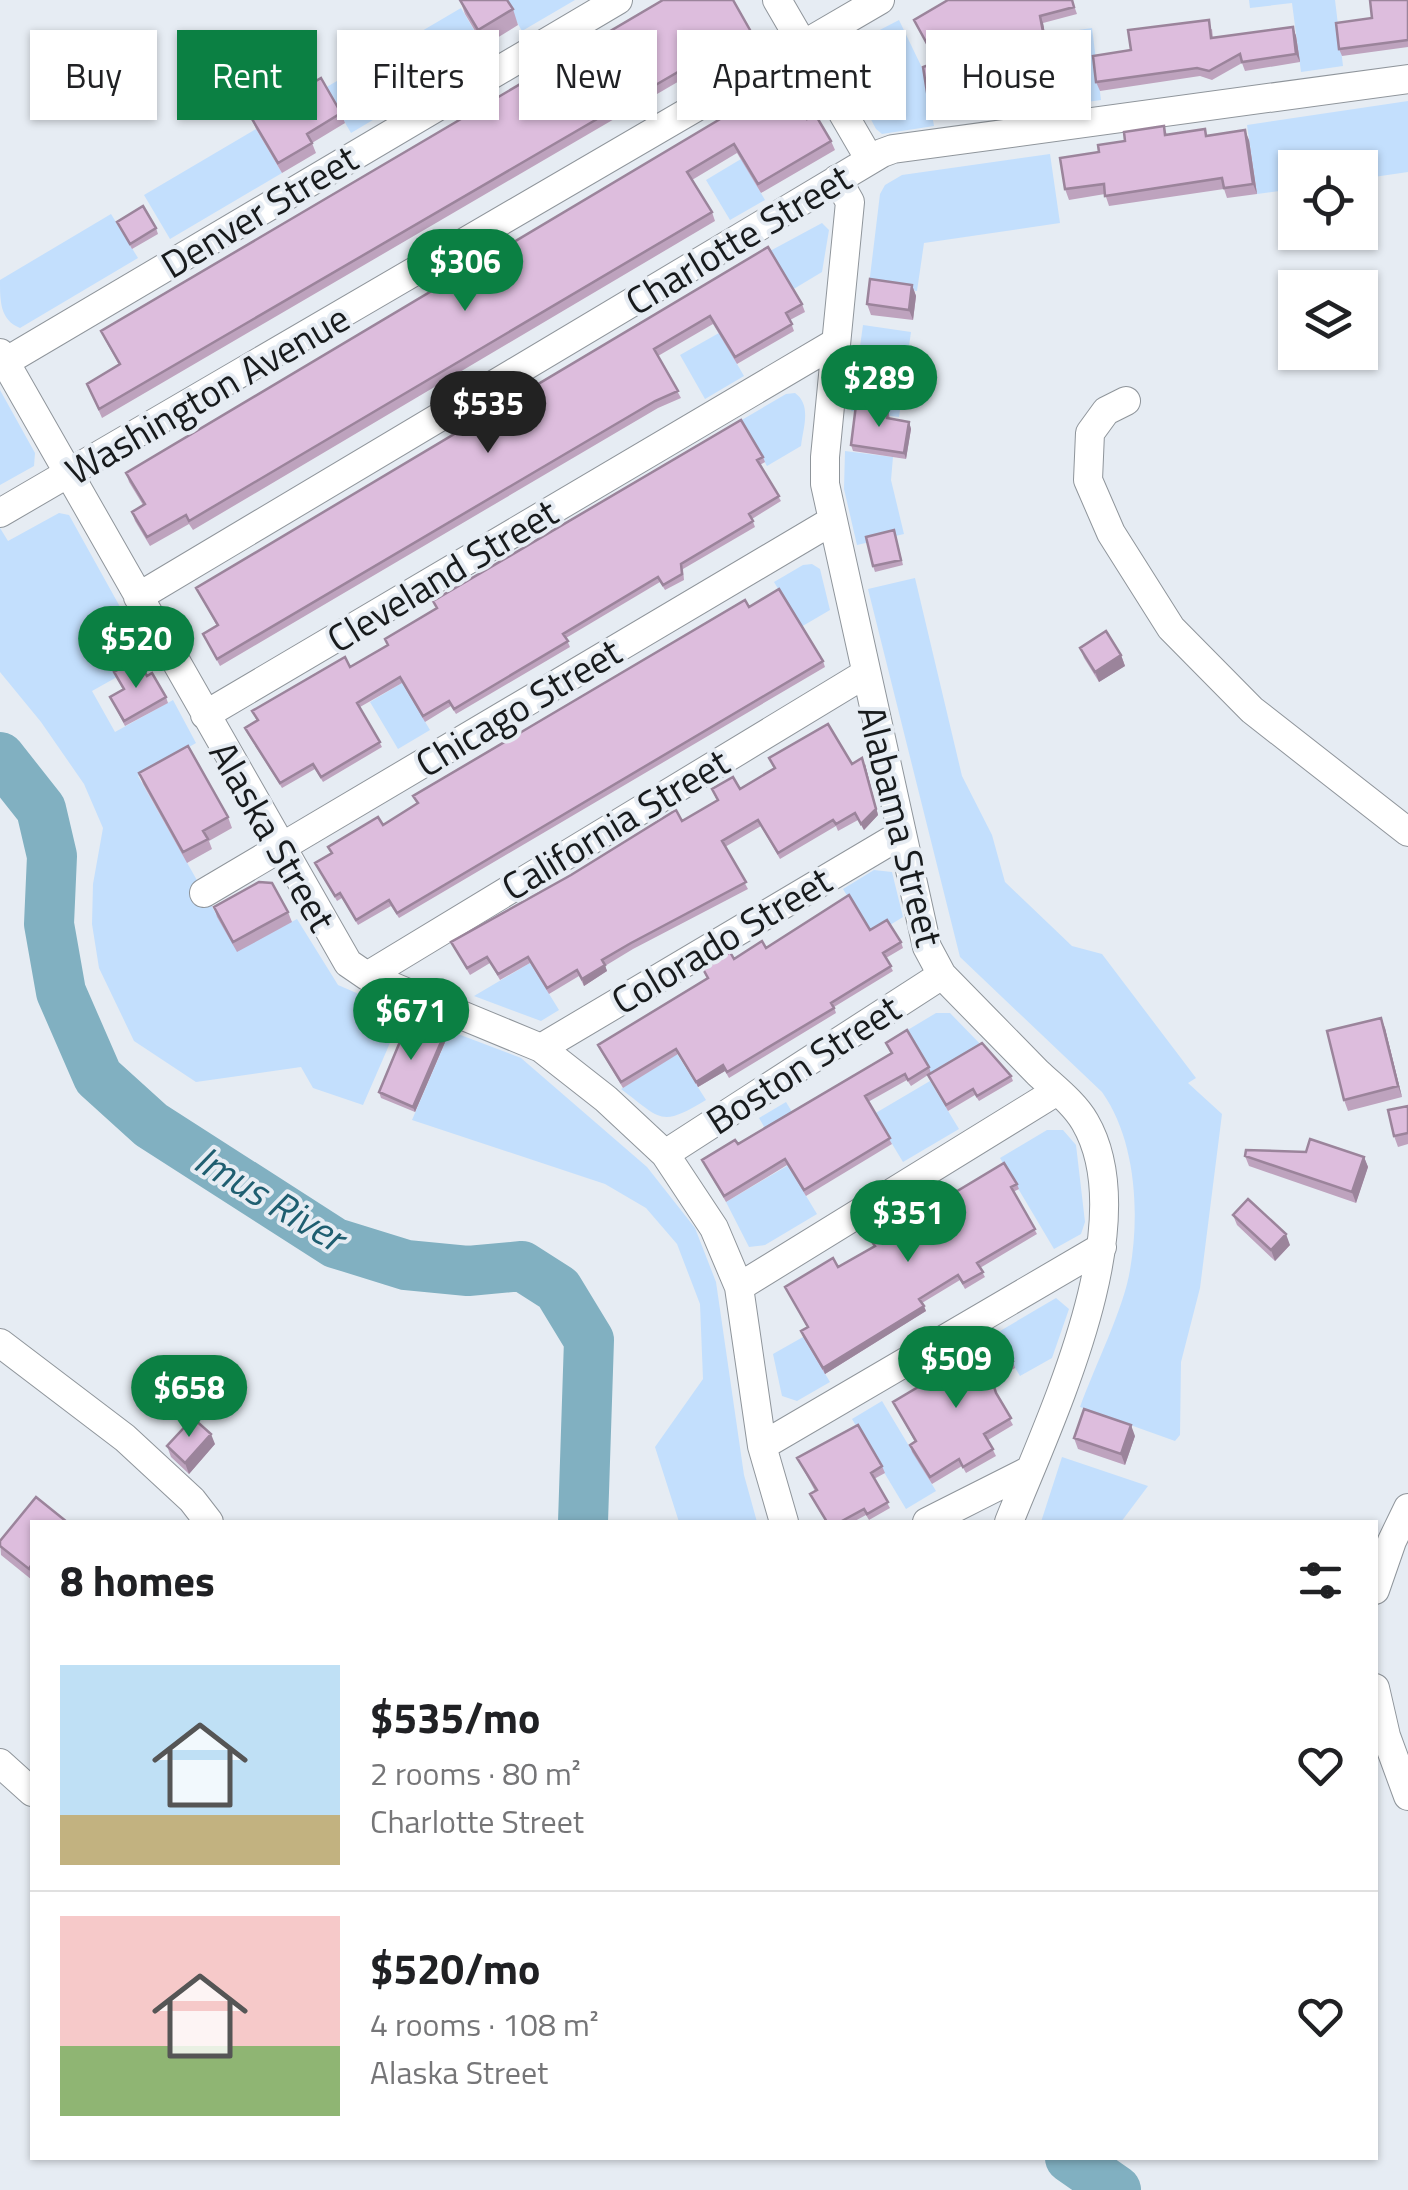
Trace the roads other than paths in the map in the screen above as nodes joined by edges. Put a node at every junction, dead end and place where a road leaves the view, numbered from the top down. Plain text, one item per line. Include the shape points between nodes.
1 (618, 0) edge
2 (778, 0) edge
3 (880, 0) edge
4 (795, 30) edge
5 (828, 30) edge
6 (1408, 79) edge
7 (677, 118) edge
8 (847, 120) edge
9 (870, 160) junction
10 (837, 179) junction
11 (835, 344) junction
12 (2, 357) edge
13 (1126, 401) dead end
14 (69, 475) junction
15 (0, 513) edge
16 (832, 522) junction
17 (138, 597) junction
18 (865, 674) junction
19 (205, 716) junction
20 (1408, 832) edge
21 (902, 834) junction
22 (280, 848) junction
23 (204, 893) dead end
24 (942, 975) junction
25 (367, 976) junction
26 (542, 1048) junction
27 (1056, 1091) junction
28 (665, 1154) junction
29 (1102, 1246) junction
30 (739, 1287) junction
31 (0, 1343) edge
32 (762, 1446) junction
33 (1030, 1470) junction
34 (1408, 1508) edge
35 (207, 1520) edge
36 (783, 1520) edge
37 (931, 1520) edge
38 (1011, 1520) edge
39 (1378, 1581) edge
40 (1378, 1701) edge
41 (0, 1763) edge
42 (30, 1786) edge
43 (1408, 1796) edge

1 - 12 street, Denver Street
2 - 4 street
3 - 5 street, Washington Avenue
6 - 9 street, Charlotte Street via 894,149
7 - 14 street, Washington Avenue
8 - 9 street
9 - 10 street, Charlotte Street
10 - 11 street, Alabama Street via 850,202
10 - 17 street, Charlotte Street
11 - 16 street, Alabama Street via 824,457
11 - 19 street, Cleveland Street
12 - 14 street, Alaska Street
13 - 20 street via 1106,411 1090,432 1088,480 1111,533 1171,628 1252,710
14 - 15 street, Washington Avenue
14 - 17 street, Alaska Street
16 - 18 street, Alabama Street
16 - 22 street, Chicago Street
17 - 19 street, Alaska Street
18 - 21 street, Alabama Street
18 - 25 street, California Street
19 - 22 street, Alaska Street
21 - 24 street, Alabama Street via 927,947
21 - 26 street, Colorado Street
22 - 23 street, Chicago Street
22 - 25 street, Alaska Street via 336,947
24 - 27 street, Alabama Street
24 - 28 street, Boston Street
25 - 26 street, Alaska Street
26 - 28 street, Alaska Street
27 - 29 street, Alabama Street via 1086,1122 1095,1147
27 - 30 street
28 - 30 street, Alaska Street via 714,1228
29 - 32 street
29 - 33 street, Alabama Street via 1091,1308
30 - 32 street, Alaska Street
31 - 35 street via 125,1438
32 - 36 street, Alaska Street
33 - 37 street
33 - 38 street, Alabama Street
34 - 39 street
40 - 43 street
41 - 42 street

